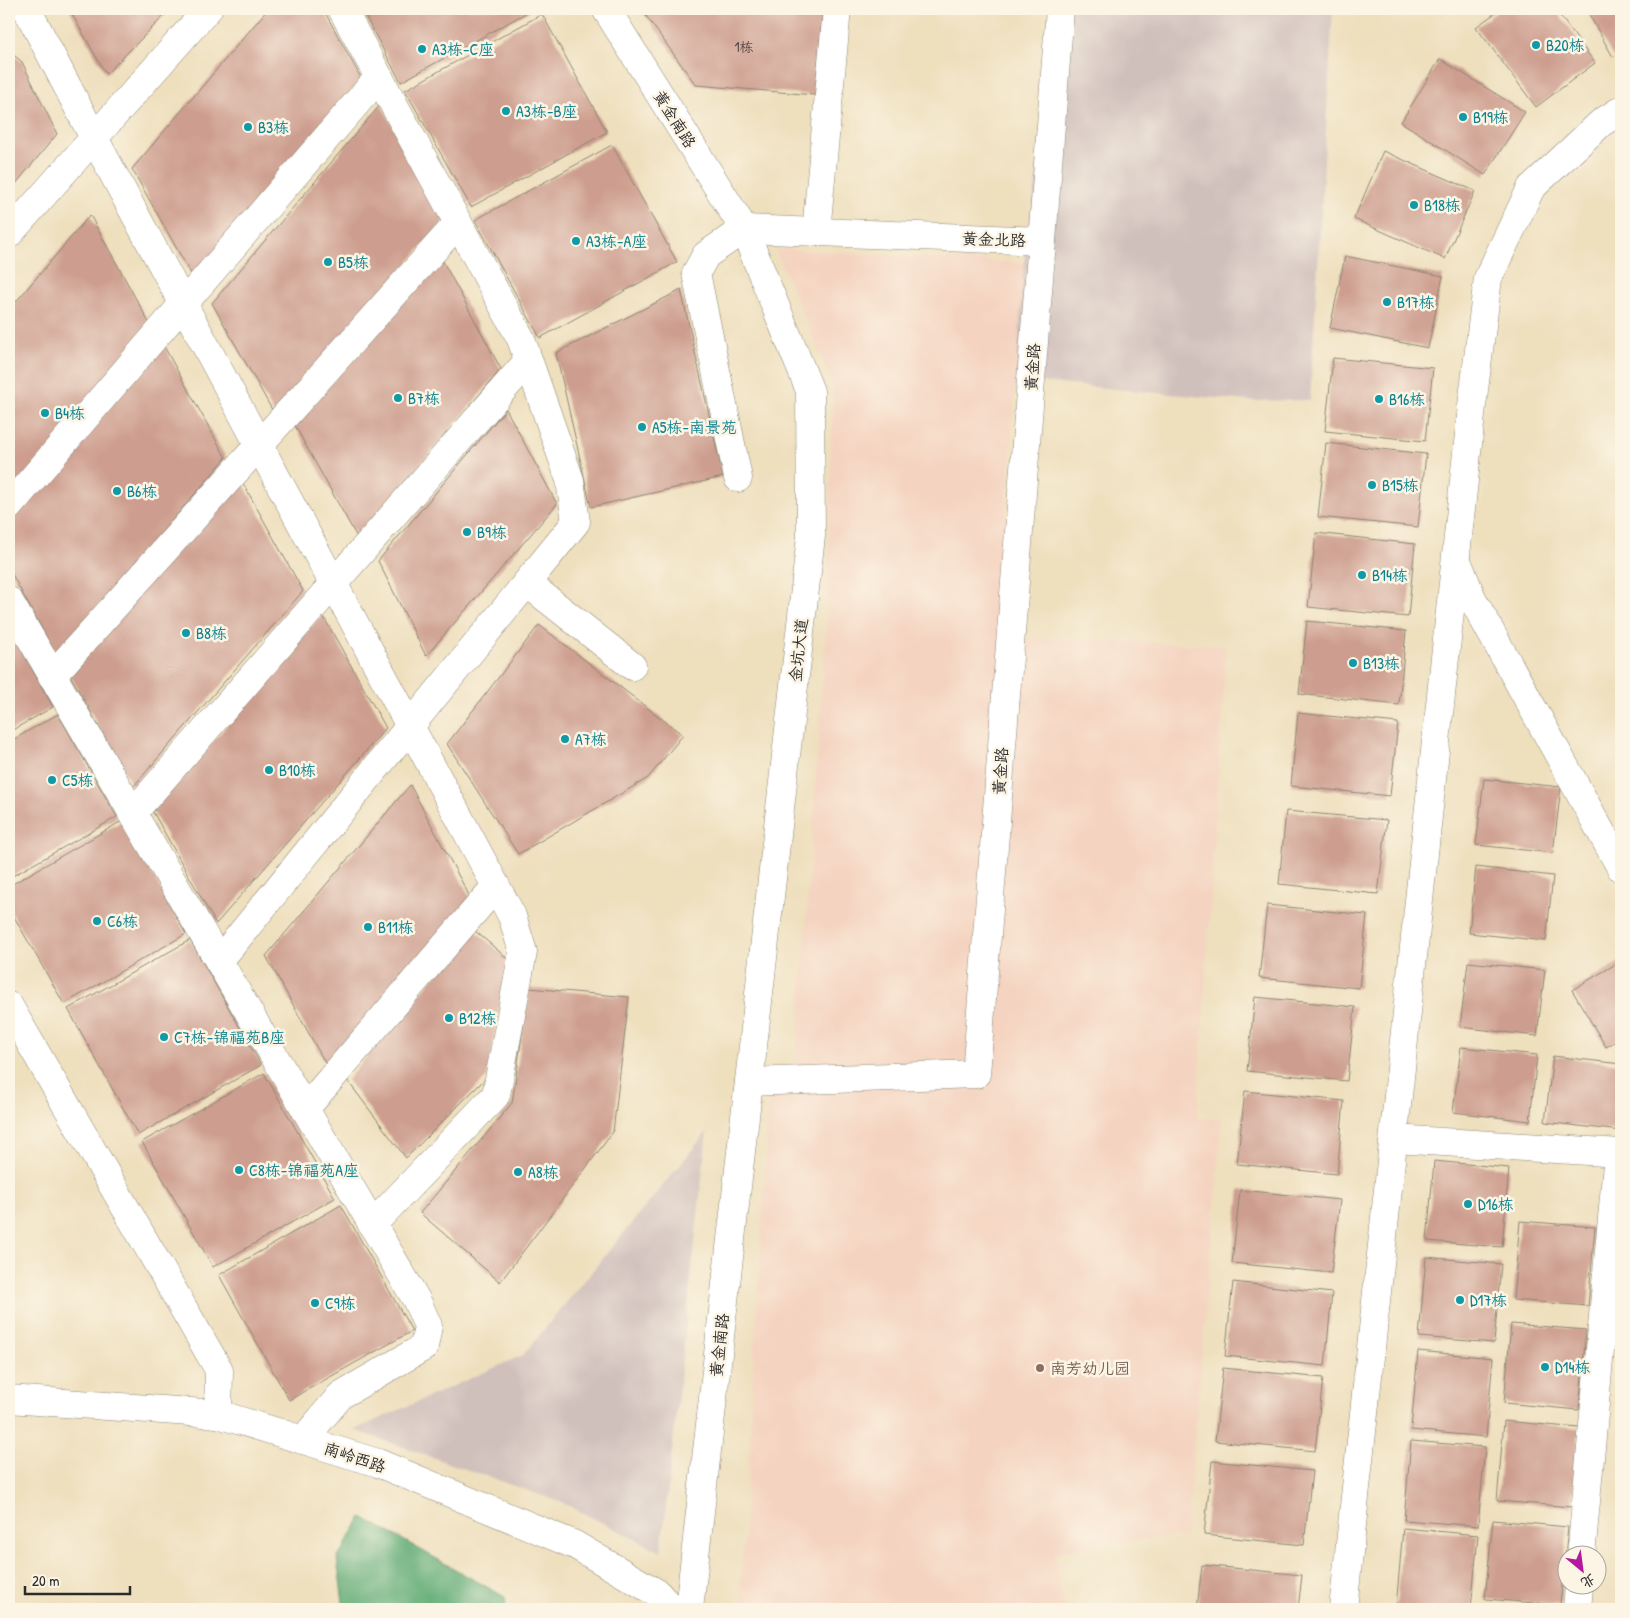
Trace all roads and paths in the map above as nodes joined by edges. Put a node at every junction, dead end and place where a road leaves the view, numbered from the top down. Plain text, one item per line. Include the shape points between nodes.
1 (27, 9) edge
2 (208, 9) edge
3 (342, 9) edge
4 (606, 9) edge
5 (837, 9) edge
6 (1060, 9) edge
7 (379, 77) junction
8 (1621, 110) edge
9 (94, 138) junction
10 (458, 223) junction
11 (744, 229) junction
12 (816, 232) junction
13 (9, 234) edge
14 (1042, 241) junction
15 (184, 304) junction
16 (528, 361) junction
17 (259, 446) junction
18 (738, 478) dead end
19 (9, 506) edge
20 (1456, 558) junction
21 (527, 582) junction
22 (333, 583) junction
23 (9, 601) edge
24 (632, 666) dead end
25 (52, 676) junction
26 (410, 726) junction
27 (132, 814) junction
28 (1621, 868) edge
29 (496, 886) junction
30 (219, 961) junction
31 (9, 1006) edge
32 (749, 1082) junction
33 (306, 1109) junction
34 (1394, 1139) junction
35 (1619, 1153) edge
36 (372, 1224) junction
37 (9, 1399) edge
38 (218, 1414) junction
39 (303, 1440) junction
40 (1583, 1546) edge
41 (1578, 1596) edge
42 (672, 1609) edge
43 (690, 1609) edge
44 (1342, 1609) edge
45 (1577, 1609) edge

1 - 9 street
2 - 9 street
3 - 7 street
4 - 11 street, 黄金南路
5 - 12 street
6 - 14 street, 黄金北路
7 - 10 street
7 - 15 street
8 - 20 street via 1601,123 1531,188 1488,278
9 - 13 street
9 - 15 street
10 - 16 street via 521,339
10 - 17 street
11 - 12 street, 黄金北路
11 - 18 street via 706,255 696,273
11 - 32 street, 金坑大道 via 810,391 811,526
12 - 14 street, 黄金北路
14 - 32 street, 黄金路 via 976,1074
15 - 17 street
15 - 19 street
16 - 21 street via 570,480 576,522
16 - 22 street
17 - 22 street
17 - 25 street
20 - 28 street via 1472,598
20 - 34 street
21 - 24 street
21 - 26 street
22 - 26 street
22 - 27 street
23 - 25 street
25 - 27 street
26 - 29 street
26 - 30 street
27 - 30 street
29 - 33 street
29 - 36 street via 512,916 523,952 496,1095
30 - 33 street
31 - 38 street via 219,1370
32 - 43 street, 黄金南路
33 - 36 street
34 - 35 street
34 - 44 street
35 - 40 street
36 - 39 street via 428,1326 424,1347 341,1395
37 - 38 street, 南岭西路
38 - 39 street, 南岭西路
39 - 42 street, 南岭西路 via 378,1463 575,1545 657,1593
41 - 45 street

